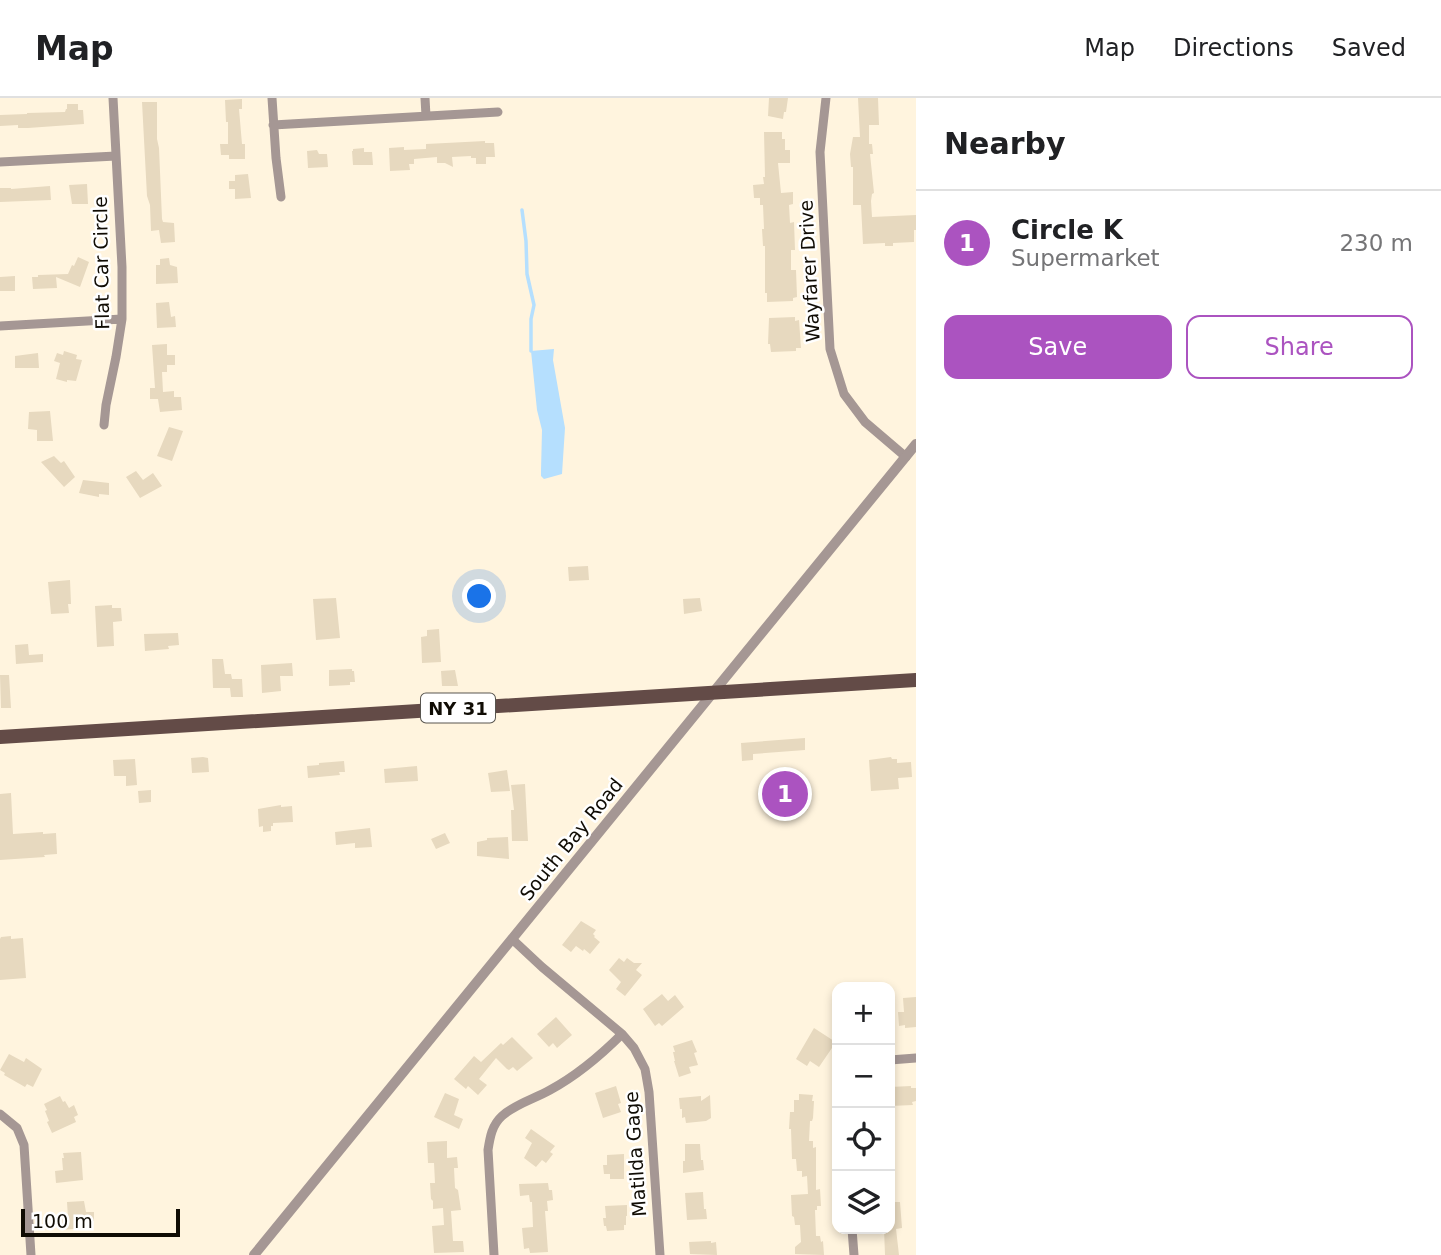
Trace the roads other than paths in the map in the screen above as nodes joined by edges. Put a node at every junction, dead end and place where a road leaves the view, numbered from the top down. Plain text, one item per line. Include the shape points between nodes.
1 (113, 98) edge
2 (272, 98) edge
3 (425, 98) edge
4 (826, 98) edge
5 (498, 112) dead end
6 (426, 116) junction
7 (273, 125) junction
8 (116, 156) junction
9 (0, 162) edge
10 (281, 197) dead end
11 (122, 318) junction
12 (0, 326) edge
13 (104, 425) dead end
14 (916, 444) edge
15 (906, 457) junction
16 (916, 680) edge
17 (713, 692) junction
18 (0, 737) edge
19 (512, 939) junction
20 (622, 1034) junction
21 (916, 1058) edge
22 (895, 1060) edge
23 (0, 1114) edge
24 (852, 1234) edge
25 (31, 1255) edge
26 (254, 1255) edge
27 (494, 1255) edge
28 (660, 1255) edge
29 (854, 1255) edge

1 - 8 street, Flat Car Circle
2 - 7 street
3 - 6 street
4 - 15 street, Wayfarer Drive via 820,152 830,349 844,394 865,422
5 - 6 street
6 - 7 street
7 - 10 street
8 - 9 street
8 - 11 street, Flat Car Circle
11 - 12 street
11 - 13 street, Flat Car Circle
14 - 15 street, South Bay Road
15 - 17 street, South Bay Road
16 - 17 main road, NY 31
17 - 18 main road, NY 31
17 - 19 street, South Bay Road
19 - 20 street, Matilda Gage
19 - 26 street, South Bay Road
20 - 27 street via 586,1066 508,1111 494,1126 488,1150
20 - 28 street, Matilda Gage via 645,1069 649,1092
21 - 22 street
23 - 25 street via 17,1128 24,1145
24 - 29 street

